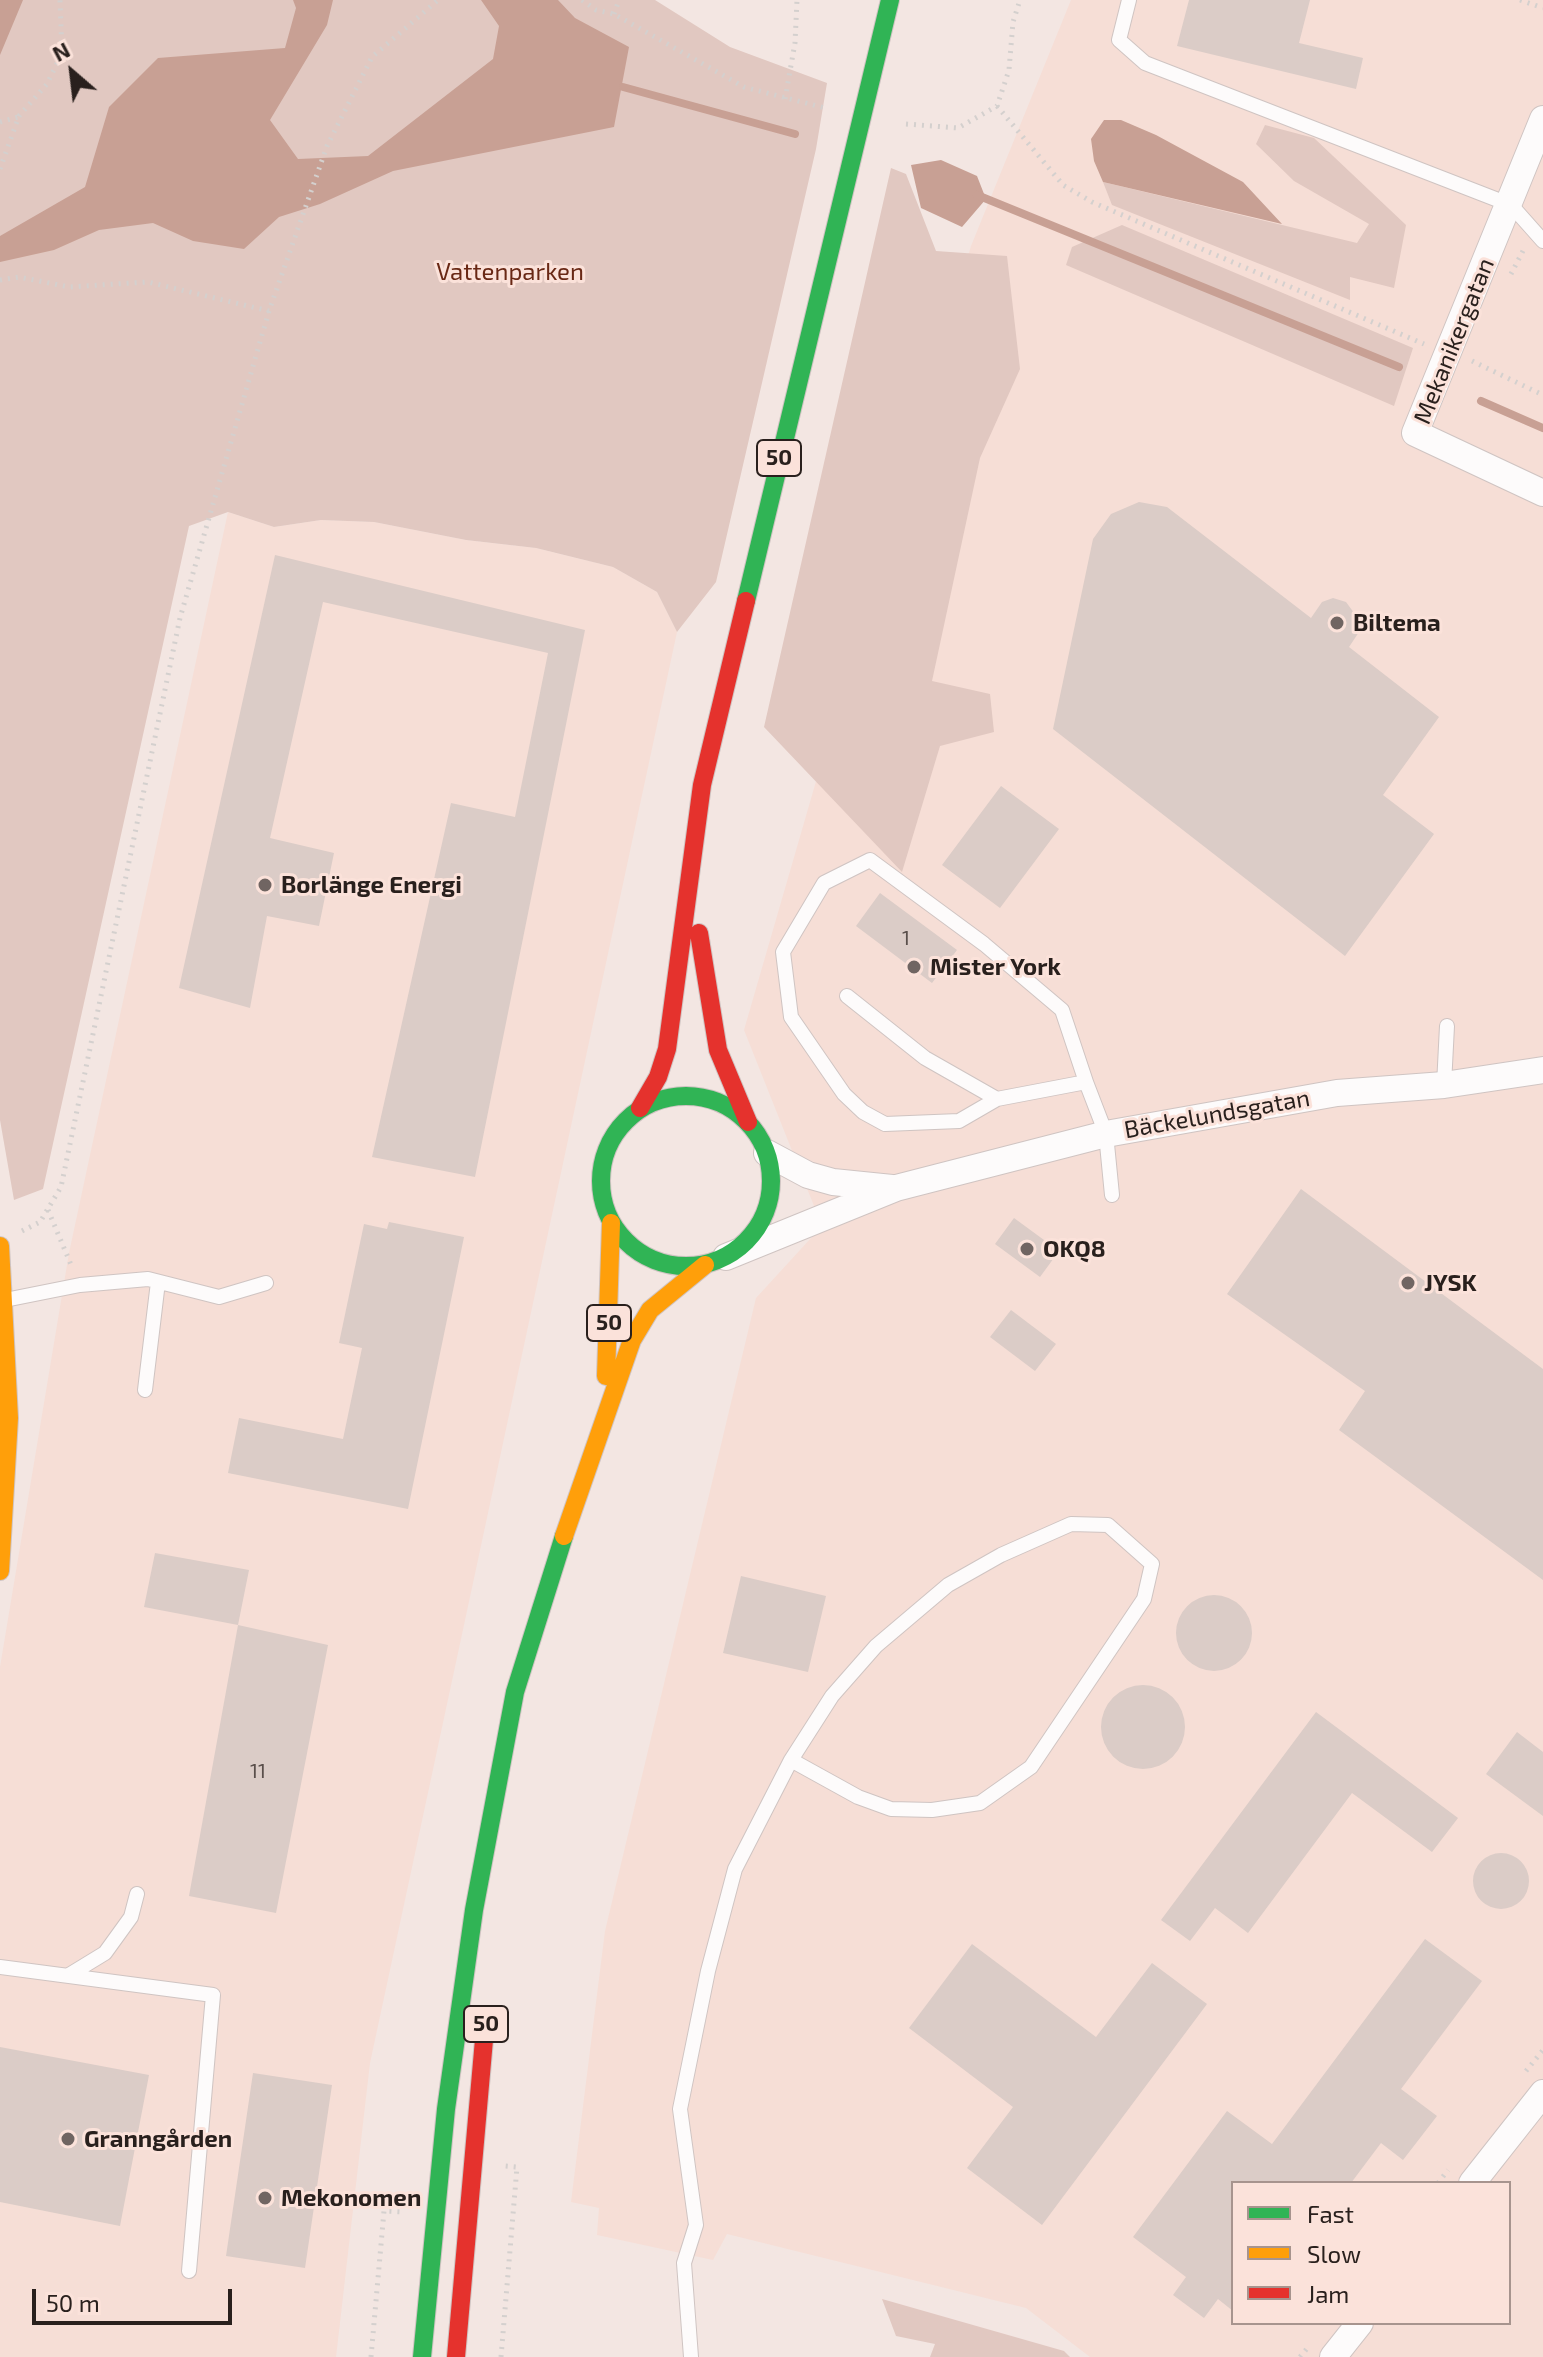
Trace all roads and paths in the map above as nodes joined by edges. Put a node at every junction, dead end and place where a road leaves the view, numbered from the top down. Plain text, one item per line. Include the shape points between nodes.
1 (60, 0) edge
2 (438, 0) edge
3 (582, 0) edge
4 (619, 0) edge
5 (797, 0) edge
6 (890, 0) edge
7 (901, 0) edge
8 (1020, 0) edge
9 (1129, 0) edge
10 (1520, 0) edge
11 (1543, 8) edge
12 (614, 14) junction
13 (879, 53) junction
14 (785, 99) junction
15 (997, 106) junction
16 (825, 108) dead end
17 (19, 116) junction
18 (1543, 119) edge
19 (0, 122) edge
20 (906, 124) dead end
21 (0, 169) edge
22 (1511, 205) junction
23 (1538, 236) edge
24 (0, 280) edge
25 (1506, 283) dead end
26 (269, 311) junction
27 (1476, 348) dead end
28 (1460, 362) junction
29 (1543, 395) edge
30 (1543, 493) edge
31 (693, 866) junction
32 (847, 996) dead end
33 (1447, 1026) dead end
34 (1543, 1070) edge
35 (1086, 1082) junction
36 (1444, 1085) junction
37 (997, 1099) junction
38 (640, 1108) junction
39 (748, 1122) junction
40 (1106, 1134) junction
41 (767, 1153) junction
42 (896, 1188) junction
43 (1112, 1195) dead end
44 (47, 1209) junction
45 (611, 1223) junction
46 (6, 1239) edge
47 (716, 1261) junction
48 (158, 1282) junction
49 (266, 1283) dead end
50 (80, 1285) junction
51 (5, 1300) junction
52 (145, 1390) dead end
53 (602, 1422) junction
54 (0, 1571) edge
55 (515, 1692) junction
56 (791, 1760) junction
57 (497, 1890) dead end
58 (137, 1894) dead end
59 (0, 1967) edge
60 (69, 1975) junction
61 (488, 2000) dead end
62 (1543, 2093) edge
63 (497, 2166) dead end
64 (1474, 2181) edge
65 (412, 2212) dead end
66 (189, 2271) dead end
67 (1358, 2325) edge
68 (371, 2357) edge
69 (422, 2357) edge
70 (456, 2357) edge
71 (501, 2357) edge
72 (691, 2357) edge
73 (1333, 2357) edge

1 - 17 path via 62,53 47,84
2 - 26 path via 372,57 327,146
3 - 12 path
4 - 12 path
5 - 14 path
6 - 13 main road, 50
7 - 13 main road, 50
8 - 15 path via 1009,70
9 - 22 lane via 1119,40 1145,63
10 - 11 path
12 - 14 path via 744,87
13 - 31 main road, 50 via 702,785
14 - 16 path
15 - 20 path via 958,128
15 - 28 path via 1063,185 1092,202
17 - 19 path
17 - 21 path
18 - 22 street, Mekanikergatan
22 - 23 lane
22 - 28 street, Mekanikergatan
23 - 25 path
24 - 26 path via 19,277 69,287 148,282
26 - 44 path via 180,618 61,1187
27 - 28 path
28 - 29 path
28 - 30 street, Mekanikergatan via 1415,433
31 - 38 main road, 50 via 667,1049
31 - 39 main road, 50 via 709,1012 718,1050
32 - 37 lane via 925,1058
33 - 36 lane
34 - 36 street, Bäckelundsgatan
35 - 37 lane
35 - 37 lane via 1062,1010 984,944 870,860 824,883 783,952 791,1017 844,1094 885,1124 959,1121
35 - 40 lane
36 - 40 street, Bäckelundsgatan via 1337,1093
38 - 39 main road via 658,1100 697,1096 724,1105
38 - 45 main road via 617,1131 603,1160 601,1192
39 - 41 main road
40 - 42 street, Bäckelundsgatan
40 - 43 lane
41 - 42 street, Bäckelundsgatan via 833,1182
41 - 47 main road via 772,1177 765,1212 746,1242
42 - 47 street, Bäckelundsgatan
44 - 46 path via 40,1222
44 - 50 path
45 - 47 main road via 651,1259 687,1267
45 - 53 main road, 50
46 - 51 main road
47 - 53 main road, 50 via 650,1310 632,1340
48 - 49 lane via 219,1297
48 - 50 lane
48 - 52 lane
50 - 51 lane
51 - 54 main road via 9,1418
53 - 55 main road, 50
55 - 57 main road, 50
55 - 69 main road, 50 via 474,1910 448,2094
56 - 56 lane via 891,1809 980,1803 1031,1767 1144,1599 1152,1564 1108,1525 1071,1524 1001,1555 948,1585 876,1646 832,1696
56 - 72 lane via 735,1869 680,2109 696,2225 684,2263
58 - 60 lane via 131,1917 105,1953
59 - 60 lane
60 - 66 lane via 213,1995
61 - 70 main road, 50
62 - 64 street
63 - 71 path via 517,2167
65 - 68 path via 384,2211
67 - 73 street

